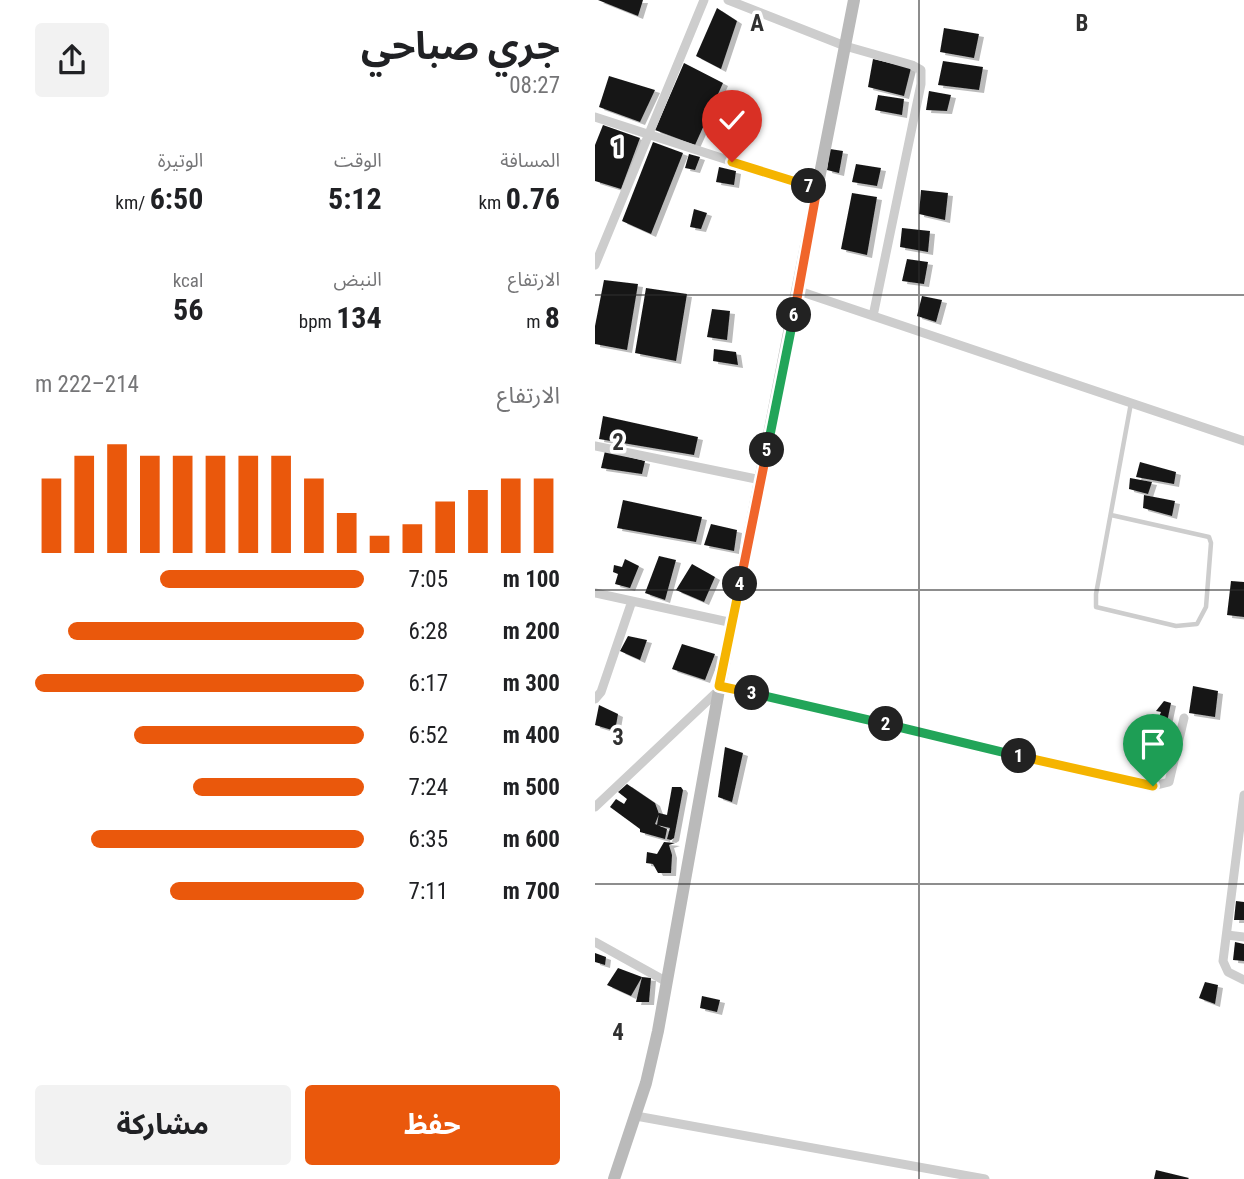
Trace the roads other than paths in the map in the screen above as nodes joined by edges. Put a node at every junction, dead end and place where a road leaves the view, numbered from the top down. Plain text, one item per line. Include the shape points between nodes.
1 (704, 0) edge
2 (727, 0) edge
3 (854, 0) edge
4 (845, 46) junction
5 (595, 117) edge
6 (647, 136) junction
7 (817, 189) junction
8 (595, 265) edge
9 (799, 291) junction
10 (873, 316) junction
11 (1131, 403) junction
12 (1244, 441) edge
13 (595, 446) edge
14 (761, 480) junction
15 (1111, 515) junction
16 (595, 593) edge
17 (632, 601) junction
18 (733, 623) junction
19 (719, 688) junction
20 (595, 699) edge
21 (1184, 718) dead end
22 (1244, 795) edge
23 (595, 807) edge
24 (1240, 866) edge
25 (1227, 934) junction
26 (1244, 937) edge
27 (595, 942) edge
28 (1244, 980) edge
29 (667, 982) junction
30 (636, 1116) junction
31 (614, 1179) edge
32 (985, 1179) edge

1 - 6 street
2 - 4 street
3 - 4 street
4 - 7 street
4 - 10 street via 917,66 922,74
5 - 6 street
6 - 7 street
6 - 8 street
7 - 9 street
9 - 10 street
9 - 14 street
10 - 11 street
11 - 12 street
11 - 15 lane
13 - 14 street
14 - 18 street
15 - 15 lane via 1096,607 1176,626 1196,624 1206,607 1209,537
16 - 17 street
17 - 18 street
17 - 20 street
18 - 19 street
19 - 21 street via 1153,786 1169,782
19 - 23 street
19 - 29 street
22 - 24 street
24 - 25 street
25 - 26 street
25 - 28 street via 1224,968
27 - 29 street
29 - 30 street
30 - 31 street
30 - 32 street

